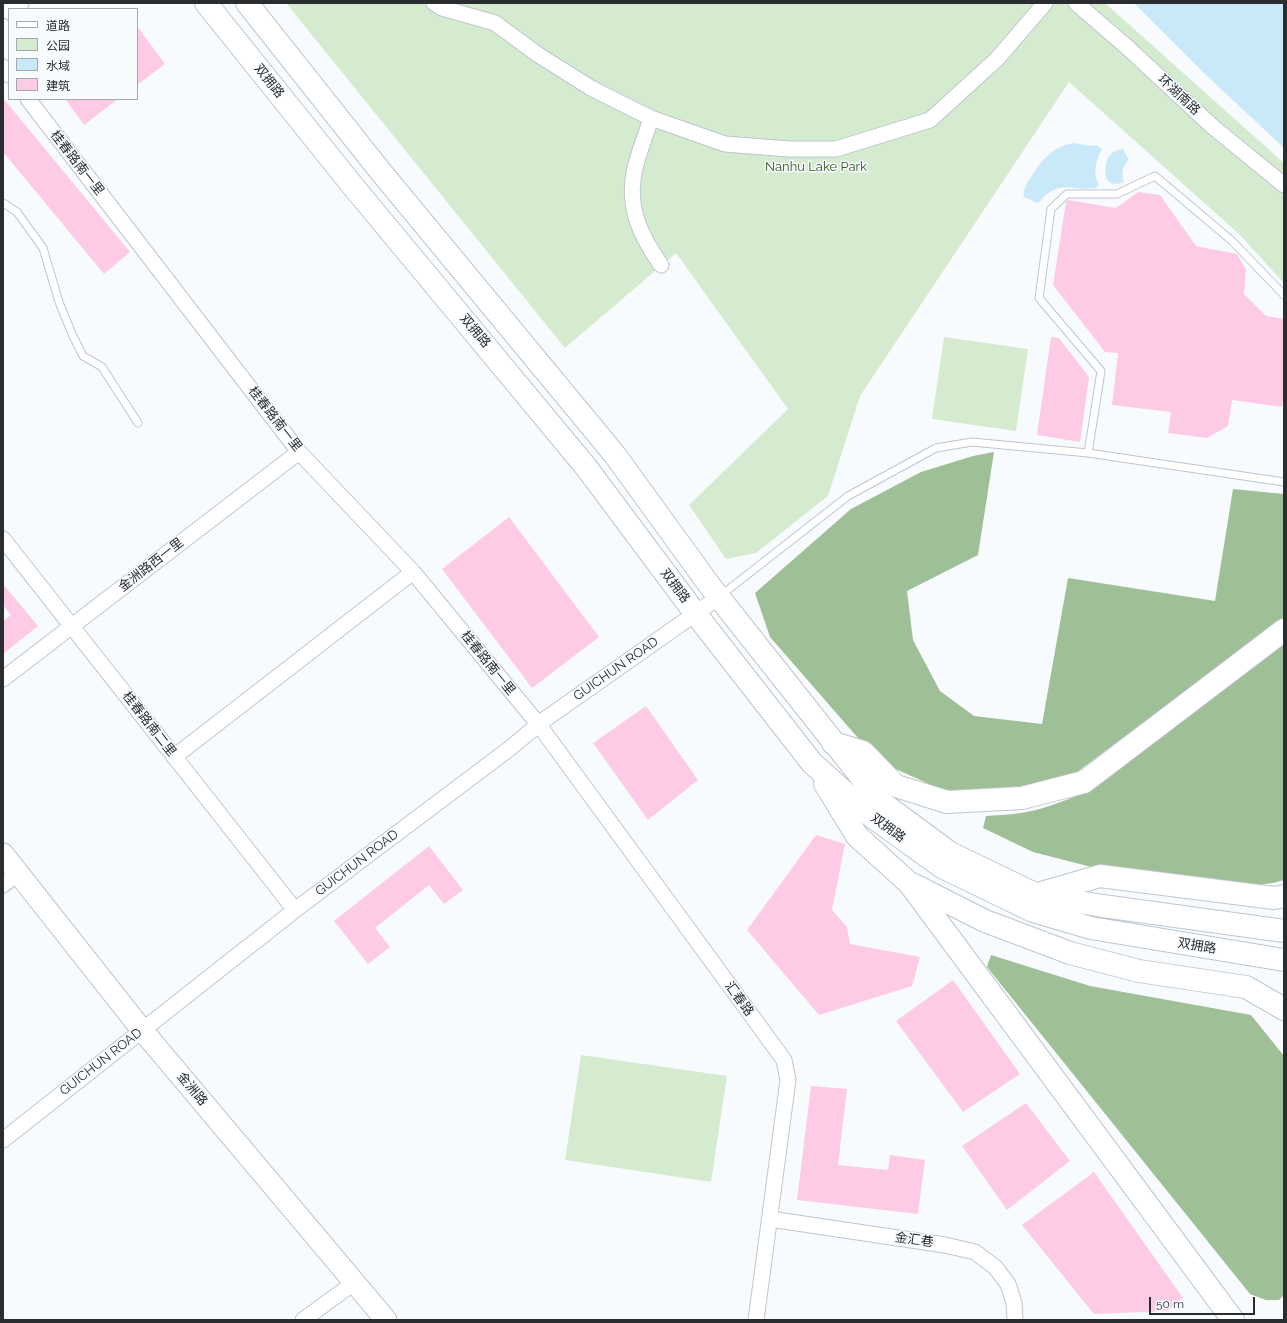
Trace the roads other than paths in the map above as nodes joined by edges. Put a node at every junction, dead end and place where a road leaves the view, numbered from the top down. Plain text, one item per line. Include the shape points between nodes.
1 (206, 3) edge
2 (247, 3) edge
3 (434, 3) edge
4 (1045, 3) edge
5 (1076, 3) edge
6 (29, 100) edge
7 (651, 118) junction
8 (1284, 185) edge
9 (3, 203) edge
10 (661, 265) dead end
11 (1284, 295) edge
12 (138, 423) dead end
13 (299, 452) junction
14 (1088, 454) junction
15 (1284, 482) edge
16 (3, 539) edge
17 (414, 572) junction
18 (719, 597) junction
19 (695, 613) junction
20 (72, 626) junction
21 (1284, 630) edge
22 (3, 679) edge
23 (539, 725) junction
24 (833, 743) junction
25 (174, 757) junction
26 (812, 763) junction
27 (3, 854) edge
28 (11, 879) edge
29 (909, 882) junction
30 (1037, 895) junction
31 (1284, 896) edge
32 (295, 910) junction
33 (1284, 930) edge
34 (1284, 960) edge
35 (1284, 1009) edge
36 (142, 1030) junction
37 (3, 1140) edge
38 (770, 1219) junction
39 (355, 1282) junction
40 (304, 1320) edge
41 (386, 1320) edge
42 (756, 1320) edge
43 (1015, 1320) edge
44 (1233, 1320) edge

1 - 19 main road, 双拥路 via 586,467
2 - 18 main road, 双拥路 via 381,172 616,455
3 - 7 street via 442,8 495,23 537,54 591,88
4 - 7 street via 997,58 930,120 836,149 789,149 725,144
5 - 8 street, 环湖南路 via 1213,127
6 - 13 street, 桂春路南一里
7 - 10 street via 635,168 632,197 638,226 647,246
9 - 12 lane via 17,212 43,248 59,302 83,356 102,368
11 - 14 lane via 1231,240 1155,176 1117,194 1067,194 1051,209 1039,298 1101,371
13 - 17 street, 桂春路南一里
13 - 20 street, 金洲路西一里
14 - 15 lane
14 - 18 lane via 972,442 936,448 848,496
16 - 20 street, 桂春路南二里
17 - 23 street, 桂春路南一里
17 - 25 street
18 - 19 street, GUICHUN ROAD
18 - 24 main road, 双拥路
19 - 23 street, GUICHUN ROAD
19 - 26 main road, 双拥路
20 - 22 street, 金洲路西一里
20 - 25 street, 桂春路南二里
21 - 24 main road via 1084,782 1022,798 947,802 896,786 863,752
23 - 32 street, GUICHUN ROAD
23 - 38 street, 汇春路 via 784,1060 788,1080
24 - 30 main road, 双拥路 via 881,802 950,854
25 - 32 street, 桂春路南二里
26 - 29 main road via 857,836
26 - 34 main road, 双拥路 via 870,816 942,867 1033,911 1091,928
27 - 28 main road, 金洲路
28 - 36 main road, 金洲路
29 - 35 main road via 985,921 1070,953 1139,971 1246,987
29 - 44 main road
30 - 31 main road via 1100,876 1274,898
30 - 33 main road, 双拥路
32 - 36 street, GUICHUN ROAD
36 - 37 street, GUICHUN ROAD
36 - 39 main road, 金洲路
38 - 42 street, 汇春路
38 - 43 street, 金汇巷 via 945,1245 975,1252 995,1267 1008,1284 1014,1303
39 - 40 street
39 - 41 main road, 金洲路

